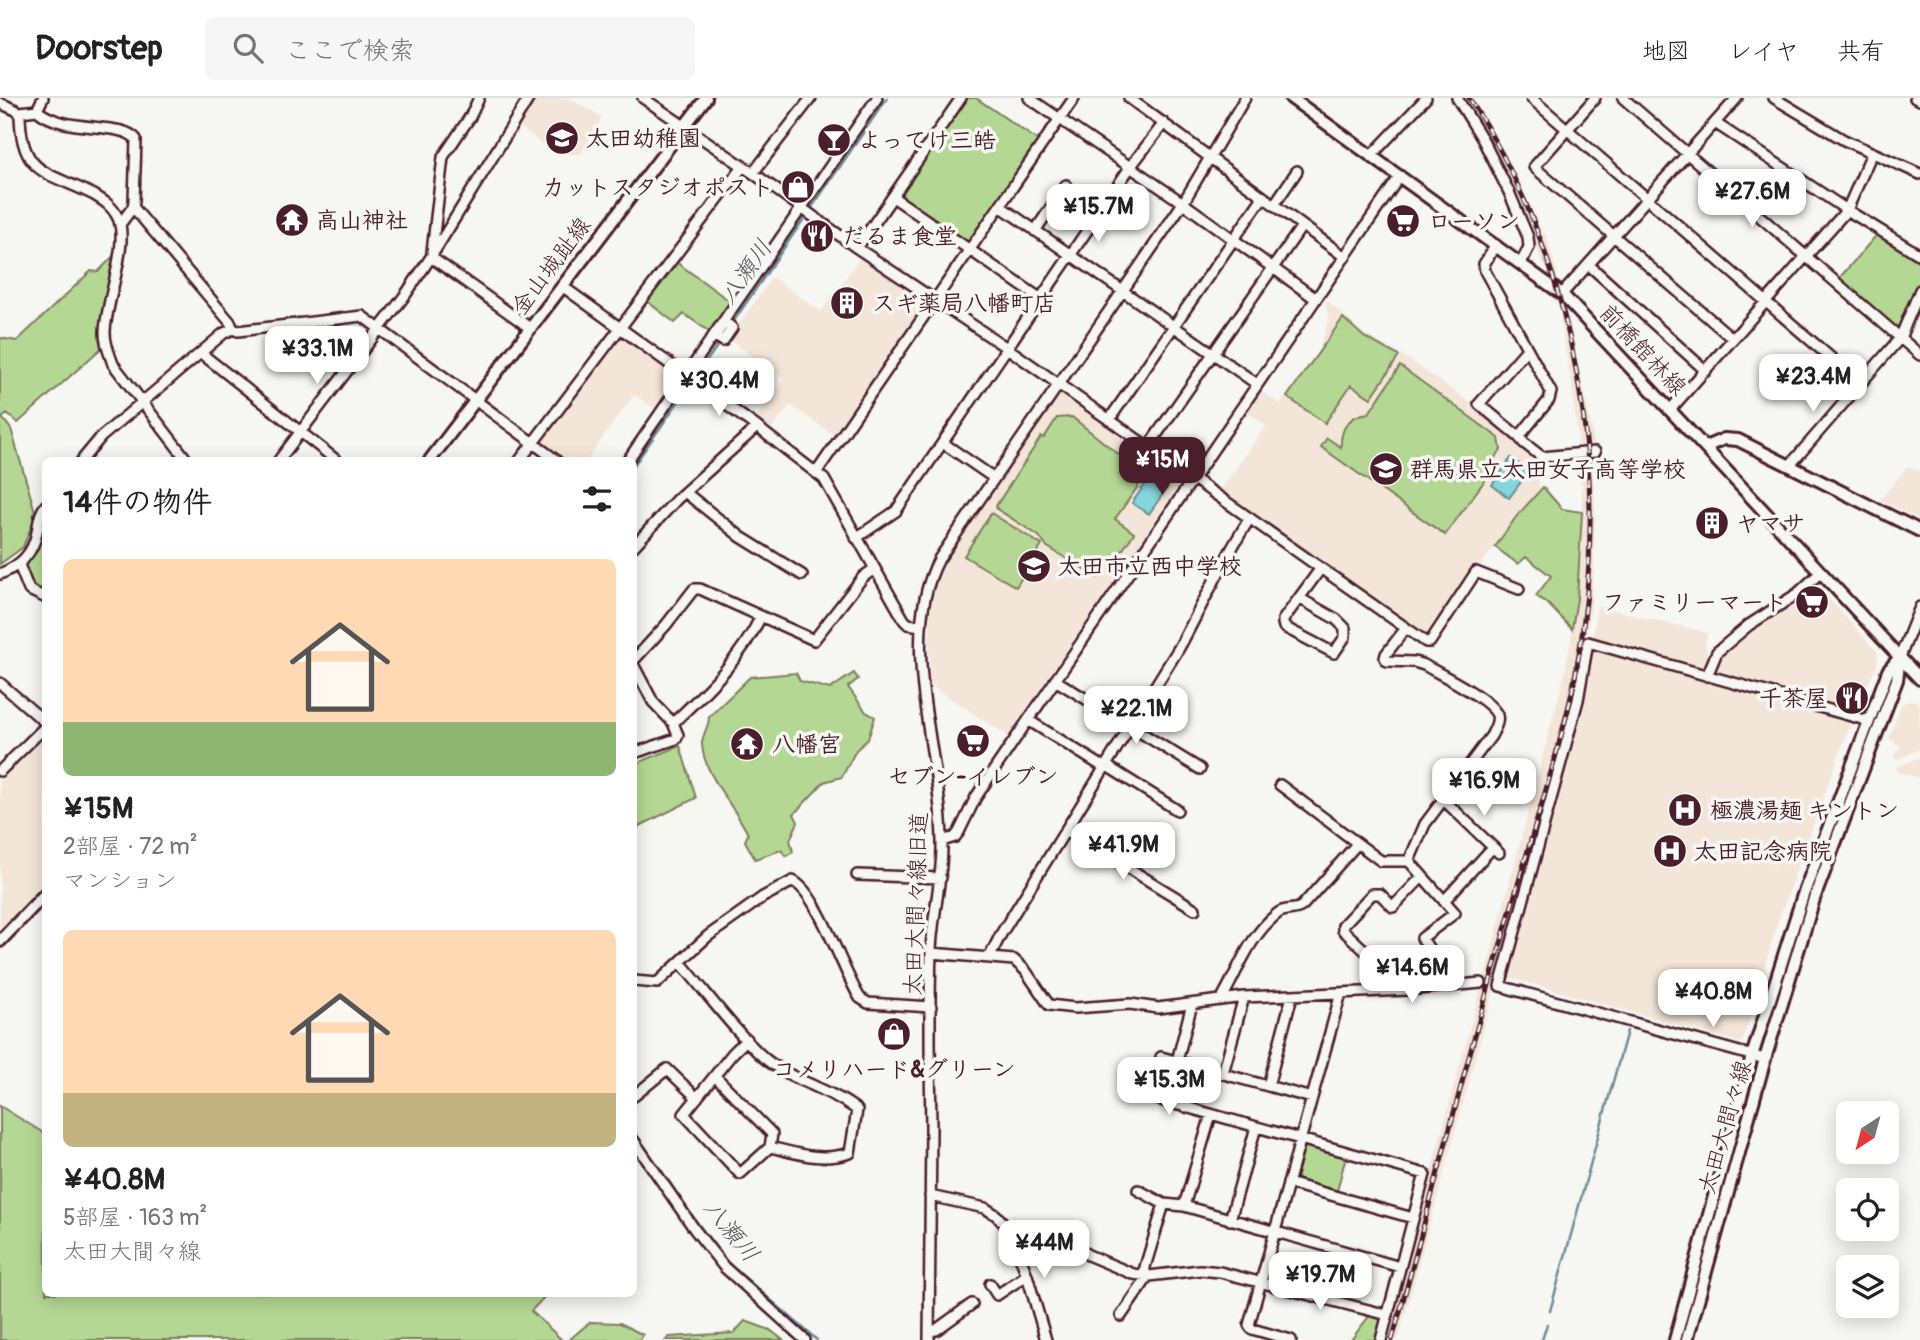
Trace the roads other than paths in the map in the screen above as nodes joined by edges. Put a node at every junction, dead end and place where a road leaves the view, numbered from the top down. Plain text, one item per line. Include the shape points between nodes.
1 (43, 98) edge
2 (479, 98) edge
3 (529, 98) edge
4 (643, 98) edge
5 (706, 98) edge
6 (811, 98) edge
7 (877, 98) edge
8 (961, 98) edge
9 (1029, 98) edge
10 (1074, 98) edge
11 (1129, 98) edge
12 (1245, 98) edge
13 (1291, 98) edge
14 (1426, 98) edge
15 (1457, 98) edge
16 (1531, 98) edge
17 (1595, 98) edge
18 (1623, 98) edge
19 (1737, 98) edge
20 (1774, 98) edge
21 (1915, 98) edge
22 (1920, 100) edge
23 (0, 103) edge
24 (37, 110) junction
25 (20, 112) junction
26 (1060, 119) junction
27 (1164, 123) junction
28 (1715, 123) junction
29 (684, 127) junction
30 (1567, 130) junction
31 (1872, 153) junction
32 (1687, 155) junction
33 (1371, 156) junction
34 (1210, 158) junction
35 (743, 166) junction
36 (1131, 166) junction
37 (1297, 171) dead end
38 (753, 173) junction
39 (1920, 174) edge
40 (1400, 176) junction
41 (1066, 185) dead end
42 (892, 197) junction
43 (1264, 197) junction
44 (1648, 200) junction
45 (1183, 203) junction
46 (1274, 205) junction
47 (1000, 206) junction
48 (133, 207) junction
49 (802, 207) junction
50 (1847, 210) junction
51 (121, 223) junction
52 (1302, 226) junction
53 (1035, 231) junction
54 (1615, 237) junction
55 (1234, 240) junction
56 (1496, 245) junction
57 (858, 248) junction
58 (970, 250) junction
59 (1920, 255) edge
60 (1072, 256) junction
61 (1806, 256) junction
62 (432, 257) junction
63 (1345, 257) junction
64 (1521, 263) junction
65 (1588, 265) junction
66 (1273, 268) junction
67 (562, 285) junction
68 (1920, 290) edge
69 (1124, 292) junction
70 (1562, 294) junction
71 (1041, 299) junction
72 (1316, 299) junction
73 (936, 300) junction
74 (1766, 301) junction
75 (1174, 327) junction
76 (530, 328) junction
77 (620, 328) junction
78 (233, 329) junction
79 (379, 329) junction
80 (1900, 338) junction
81 (1733, 339) junction
82 (1007, 348) junction
83 (1527, 349) junction
84 (202, 354) junction
85 (1213, 354) junction
86 (1920, 355) edge
87 (1706, 371) junction
88 (687, 375) junction
89 (1059, 384) junction
90 (1257, 384) junction
91 (1861, 384) junction
92 (475, 400) junction
93 (143, 402) junction
94 (1670, 410) junction
95 (1109, 420) junction
96 (757, 427) junction
97 (300, 433) junction
98 (1519, 437) junction
99 (533, 443) junction
100 (943, 443) junction
101 (1149, 447) junction
102 (1705, 447) junction
103 (1595, 452) dead end
104 (84, 457) edge
105 (185, 457) edge
106 (281, 457) edge
107 (332, 457) edge
108 (432, 457) edge
109 (522, 457) edge
110 (552, 457) edge
111 (630, 457) edge
112 (1790, 465) junction
113 (816, 473) junction
114 (994, 478) junction
115 (1193, 478) junction
116 (686, 493) junction
117 (42, 510) edge
118 (1250, 518) junction
119 (1920, 531) edge
120 (856, 538) junction
121 (637, 544) edge
122 (19, 565) junction
123 (1321, 568) junction
124 (874, 569) junction
125 (1821, 572) junction
126 (0, 574) edge
127 (802, 575) dead end
128 (1519, 589) dead end
129 (42, 596) edge
130 (1299, 598) junction
131 (1920, 607) edge
132 (761, 616) junction
133 (921, 626) junction
134 (1406, 628) junction
135 (637, 657) edge
136 (1900, 657) junction
137 (637, 672) edge
138 (1707, 676) junction
139 (1920, 679) edge
140 (1055, 680) junction
141 (0, 683) edge
142 (1028, 720) junction
143 (42, 721) edge
144 (1869, 721) junction
145 (674, 723) junction
146 (1131, 726) junction
147 (42, 729) edge
148 (637, 752) dead end
149 (1106, 767) junction
150 (1200, 769) dead end
151 (0, 771) edge
152 (1280, 785) dead end
153 (1448, 804) dead end
154 (1177, 810) dead end
155 (1066, 831) junction
156 (943, 841) junction
157 (1357, 844) junction
158 (1409, 861) junction
159 (857, 875) dead end
160 (1422, 877) junction
161 (942, 878) junction
162 (42, 897) edge
163 (1444, 901) junction
164 (1195, 909) dead end
165 (0, 942) edge
166 (931, 953) junction
167 (990, 956) junction
168 (680, 962) junction
169 (637, 981) edge
170 (1482, 983) dead end
171 (1452, 986) junction
172 (1407, 990) junction
173 (1341, 993) junction
174 (1292, 996) junction
175 (1244, 997) junction
176 (1221, 1000) junction
177 (1192, 1004) junction
178 (931, 1007) junction
179 (747, 1039) junction
180 (1752, 1056) junction
181 (1765, 1059) junction
182 (1177, 1060) junction
183 (1223, 1073) junction
184 (715, 1076) junction
185 (1268, 1086) junction
186 (637, 1094) edge
187 (697, 1098) junction
188 (1312, 1098) junction
189 (1211, 1115) junction
190 (1255, 1127) junction
191 (1300, 1139) junction
192 (637, 1145) edge
193 (771, 1147) junction
194 (1288, 1183) junction
195 (1138, 1190) dead end
196 (930, 1196) junction
197 (1164, 1203) junction
198 (1184, 1206) junction
199 (1413, 1218) junction
200 (1230, 1220) junction
201 (1009, 1229) junction
202 (1275, 1233) junction
203 (1400, 1268) junction
204 (1027, 1275) junction
205 (1145, 1276) junction
206 (1260, 1281) junction
207 (990, 1284) dead end
208 (972, 1304) dead end
209 (1388, 1315) junction
210 (1121, 1317) dead end
211 (929, 1336) edge
212 (804, 1340) edge
213 (1046, 1340) edge
214 (1291, 1340) edge
215 (1381, 1340) edge
216 (1675, 1340) edge
217 (1687, 1340) edge

1 - 24 street
2 - 62 street via 442,162
3 - 62 street
4 - 29 street
5 - 29 main road, 金山城趾線
6 - 38 street
7 - 49 street
8 - 42 street
9 - 26 street
10 - 26 street
11 - 27 street
12 - 34 street, 太田大間々線旧道
13 - 33 main road, 前橋館林線
14 - 33 street
15 - 64 street via 1497,166 1522,223 1529,247
16 - 30 street
17 - 30 street
18 - 32 street
19 - 28 street
20 - 31 street
21 - 22 street
23 - 25 street
24 - 25 street
24 - 48 street via 62,122 134,135
25 - 51 street via 22,140 34,165 107,203
26 - 36 street
26 - 47 street
27 - 34 street
27 - 36 street
28 - 32 street
28 - 50 street
29 - 35 street
29 - 67 main road, 金山城趾線
30 - 44 street
30 - 54 street via 1534,167
31 - 39 street
31 - 50 street
32 - 44 street
32 - 61 street
33 - 40 main road, 前橋館林線
34 - 43 street
34 - 45 street, 太田大間々線旧道
35 - 38 street
35 - 77 street
36 - 45 street
36 - 60 street
37 - 46 street
38 - 49 street
40 - 56 main road, 前橋館林線
40 - 63 street
41 - 53 street
42 - 57 street
42 - 58 street
43 - 46 street
43 - 55 street
44 - 54 street
44 - 74 street
45 - 55 street
45 - 69 street, 太田大間々線旧道
46 - 52 street
47 - 53 street
47 - 58 street
48 - 51 street
48 - 78 street
49 - 57 street
49 - 88 street
50 - 59 street
50 - 61 street
51 - 93 street via 106,344 113,364
52 - 63 street
52 - 66 street
53 - 60 street
54 - 65 street
54 - 81 street
55 - 66 street
55 - 75 street
56 - 64 main road, 前橋館林線
56 - 83 street via 1484,264 1485,271
57 - 73 street
58 - 71 street
58 - 73 street
60 - 69 street
60 - 71 street
61 - 74 street
61 - 80 street
62 - 76 street
62 - 79 street
63 - 72 street
64 - 70 main road, 前橋館林線
65 - 70 street
65 - 87 street
66 - 72 street
66 - 85 street
67 - 76 main road, 金山城趾線
67 - 77 street
68 - 80 street
69 - 75 street
69 - 89 street, 太田大間々線旧道
70 - 94 main road, 前橋館林線
71 - 82 street
72 - 90 street
73 - 82 street
73 - 113 street
74 - 81 street
74 - 91 street
75 - 85 street
75 - 95 street
76 - 92 main road, 金山城趾線
77 - 88 street
77 - 99 street
78 - 79 street via 362,316
78 - 84 street
79 - 92 street
79 - 97 street
80 - 86 street
80 - 91 street
81 - 87 street
82 - 89 street
82 - 100 street
83 - 98 street via 1551,397
83 - 98 street via 1479,404
84 - 93 street
84 - 97 street
85 - 90 street
85 - 101 street
87 - 94 street
88 - 96 street
88 - 111 street
89 - 95 street
89 - 114 street, 太田大間々線旧道
90 - 115 street
91 - 112 street
92 - 99 street
92 - 108 main road, 金山城趾線
93 - 104 street
93 - 105 street
94 - 102 main road, 前橋館林線
95 - 101 street
96 - 113 street
96 - 116 street
97 - 106 street
97 - 107 street
98 - 103 street via 1542,457
99 - 109 street
99 - 110 street
100 - 114 street
100 - 120 street via 896,511
101 - 115 street
102 - 112 main road via 1733,439
102 - 125 main road, 前橋館林線
112 - 119 main road
113 - 120 street via 824,479
114 - 133 street, 太田大間々線旧道 via 934,568
115 - 118 street
115 - 140 street
116 - 121 street
116 - 127 street via 727,527
117 - 122 street via 35,541
118 - 123 street
118 - 146 street via 1228,551 1180,648
120 - 124 street
122 - 126 street
122 - 129 street via 29,590
123 - 130 street
123 - 134 street
124 - 132 street via 814,640
124 - 133 street via 904,621
125 - 136 main road, 前橋館林線
125 - 138 street via 1717,652
128 - 134 street via 1476,572 1430,642
130 - 130 street via 1283,620 1284,626 1334,653 1345,637 1345,628
131 - 136 street
132 - 135 street via 694,589
132 - 145 street via 750,639 724,671
133 - 156 street, 太田大間々線旧道 via 921,676
134 - 158 street via 1387,661 1424,665 1484,701 1498,719 1491,736 1426,824
136 - 139 main road, 前橋館林線
136 - 144 main road, 太田大間々線 via 1888,671
136 - 181 main road, 太田大間々線 via 1897,680 1814,899
137 - 145 street via 653,702
138 - 144 street
138 - 180 street via 1588,642 1578,700 1500,986
140 - 142 street
140 - 146 street
141 - 143 street
142 - 149 street
142 - 156 street via 976,797 955,838
144 - 180 main road, 太田大間々線 via 1803,895
145 - 148 street via 676,739
146 - 149 street
146 - 150 street
147 - 151 street
149 - 154 street
149 - 155 street
152 - 157 street
153 - 163 street via 1496,850
155 - 164 street
155 - 167 street
156 - 161 street, 太田大間々線旧道
157 - 158 street via 1381,861
157 - 176 street via 1312,898 1296,910 1275,915 1244,953
158 - 160 street
159 - 161 street
160 - 163 street
160 - 172 street via 1393,907 1380,894 1372,894 1343,925 1343,930
161 - 166 street, 太田大間々線旧道
162 - 165 main road
163 - 171 street via 1455,913 1422,938
166 - 167 street
166 - 178 street, 太田大間々線旧道
167 - 177 street via 1018,962 1054,1007
168 - 169 street via 657,984
168 - 178 street via 708,936 793,881 816,908 860,998 868,1003
168 - 179 street
170 - 171 street
171 - 172 street
172 - 173 street
173 - 174 street
173 - 188 street
174 - 175 street
174 - 185 street
175 - 176 street
175 - 183 street
176 - 177 street
177 - 182 street
178 - 196 street, 太田大間々線旧道
179 - 184 street
179 - 193 street via 765,1059 857,1111 850,1153 833,1158
180 - 181 street
180 - 216 main road, 太田大間々線
181 - 217 main road, 太田大間々線
182 - 183 street
182 - 189 street via 1161,1058 1154,1095
183 - 185 street
184 - 187 street
184 - 193 street via 772,1134
185 - 188 street
186 - 187 street via 667,1069
187 - 193 street via 684,1114 740,1174
188 - 191 street
189 - 190 street
189 - 198 street
190 - 191 street
190 - 200 street
191 - 194 street
191 - 199 street via 1425,1174
192 - 212 street via 724,1267
194 - 199 street
194 - 202 street
195 - 197 street
196 - 201 street via 985,1208
196 - 211 street, 太田大間々線旧道
197 - 198 street
197 - 205 street
198 - 200 street
199 - 203 street
200 - 202 street
201 - 204 street
201 - 205 street via 1060,1237 1088,1255
202 - 203 street
202 - 206 street
203 - 209 street
204 - 207 street via 997,1295
204 - 213 street
205 - 206 street via 1209,1270
205 - 210 street via 1143,1287
206 - 209 street
206 - 214 street via 1250,1328
208 - 211 street
209 - 215 street

